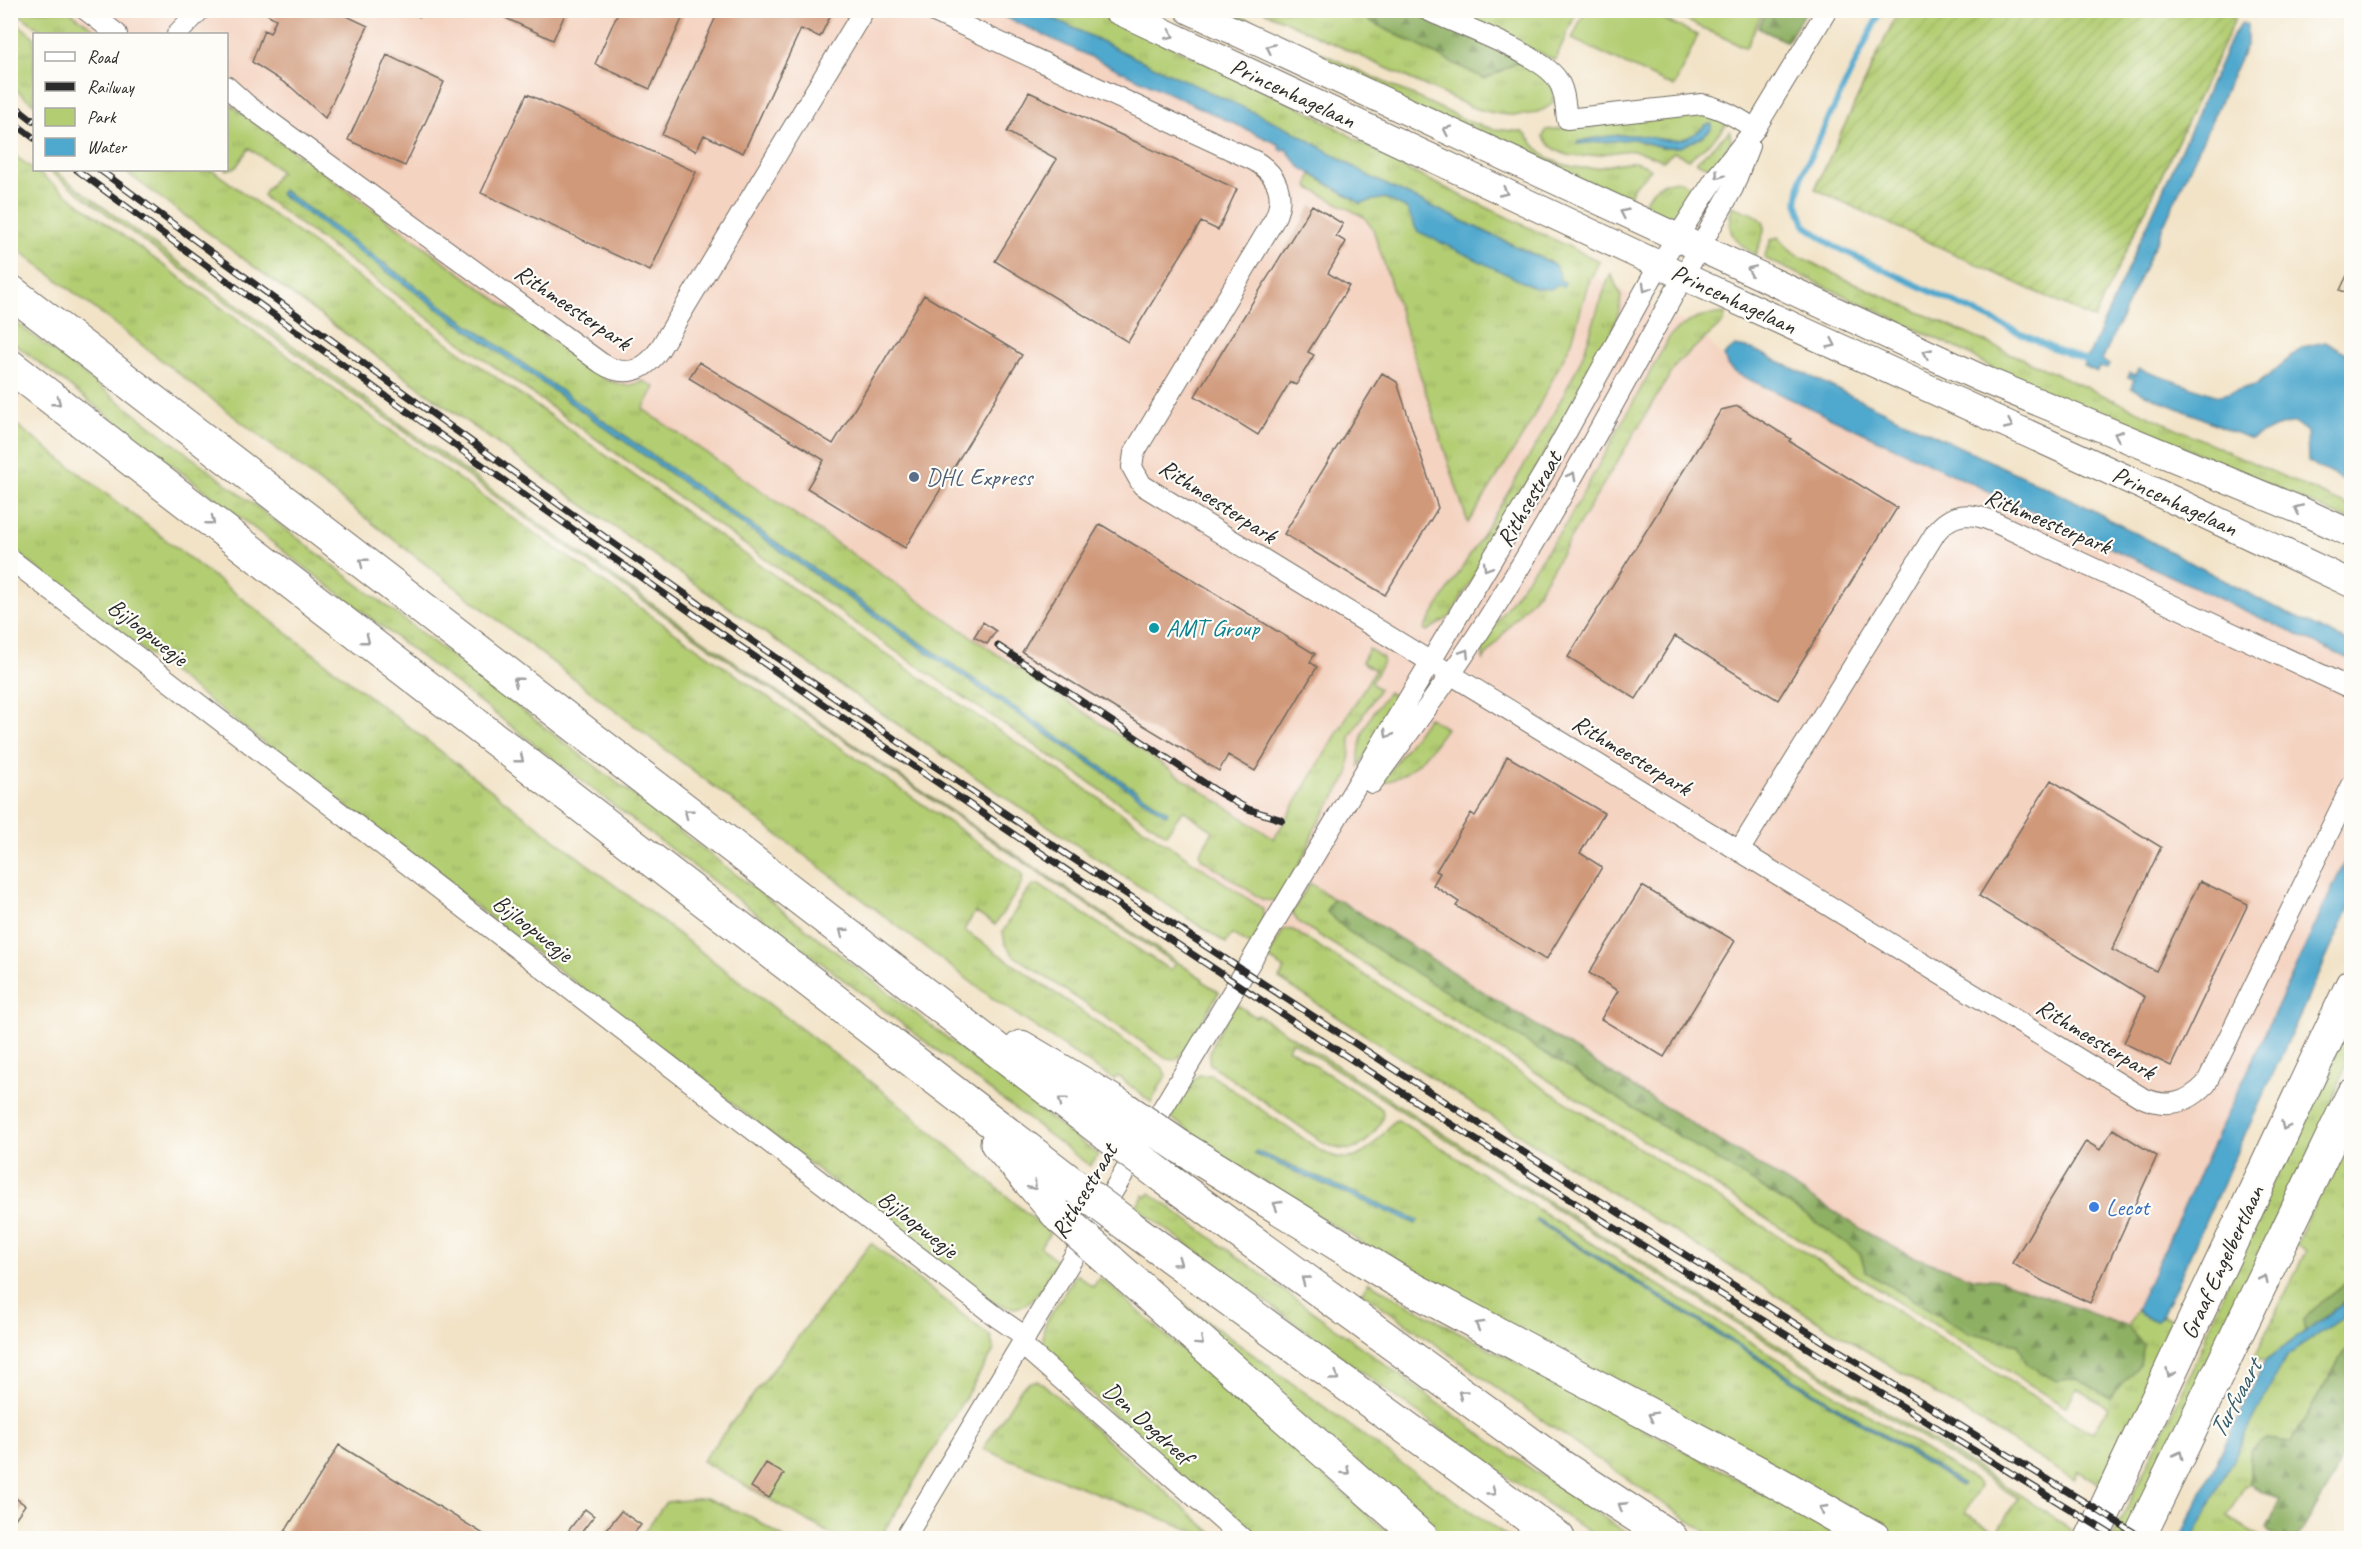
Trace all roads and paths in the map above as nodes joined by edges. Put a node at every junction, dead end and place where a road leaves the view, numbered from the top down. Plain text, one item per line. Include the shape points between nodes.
1 (86, 10) edge
2 (200, 10) edge
3 (864, 10) edge
4 (930, 10) edge
5 (1117, 10) edge
6 (1189, 10) edge
7 (1427, 10) edge
8 (1827, 10) edge
9 (116, 33) edge
10 (182, 33) edge
11 (228, 88) edge
12 (1755, 129) junction
13 (1688, 243) junction
14 (1671, 270) junction
15 (10, 291) edge
16 (10, 366) edge
17 (2352, 534) edge
18 (10, 559) edge
19 (2352, 584) edge
20 (1431, 662) junction
21 (1451, 675) junction
22 (2352, 689) edge
23 (2352, 785) edge
24 (1739, 851) junction
25 (1307, 871) junction
26 (889, 968) junction
27 (2352, 985) edge
28 (955, 1093) junction
29 (2352, 1095) edge
30 (1024, 1340) junction
31 (905, 1539) edge
32 (1242, 1539) edge
33 (1422, 1539) edge
34 (1558, 1539) edge
35 (1671, 1539) edge
36 (1874, 1539) edge
37 (2092, 1539) edge
38 (2139, 1539) edge

1 - 9 street
2 - 10 street
3 - 11 street, Rithmeesterpark via 659,350 642,368 625,372 601,363
4 - 20 street, Rithmeesterpark via 1269,171 1279,186 1278,212 1137,447 1132,467 1148,490
5 -> 14 main road, Princenhagelaan
13 -> 6 main road, Princenhagelaan
7 - 12 street via 1532,57 1550,71 1563,90 1567,119 1702,104 1737,117
8 - 12 street, Rithsestraat
12 - 13 street, Rithsestraat via 1733,188
13 - 14 street, Rithsestraat
17 -> 13 main road, Princenhagelaan via 1980,378
14 -> 19 main road, Princenhagelaan
14 -> 20 street, Rithsestraat
21 -> 14 street, Rithsestraat via 1543,527
26 -> 15 highway
16 -> 28 highway
18 - 30 street, Bijloopwegje
20 - 21 street, Rithmeesterpark
20 -> 25 street, Rithsestraat
21 - 24 street, Rithmeesterpark
21 - 25 street, Rithsestraat
22 - 24 street, Rithmeesterpark via 1992,520 1961,514 1936,532
23 - 24 street, Rithmeesterpark via 2206,1084 2189,1099 2169,1105 2141,1097
25 - 30 street, Rithsestraat
35 -> 26 highway, bridge via 1562,1467 1161,1175
36 -> 26 highway, bridge via 1774,1481 1398,1281 1125,1109
27 -> 37 highway, Graaf Engelbertlaan
28 -> 33 highway, bridge via 1060,1217
28 -> 34 highway, bridge via 1130,1227
38 -> 29 main road, Graaf Engelbertlaan
30 - 31 street, Rithsestraat
30 - 32 street, Den Dogdreef

